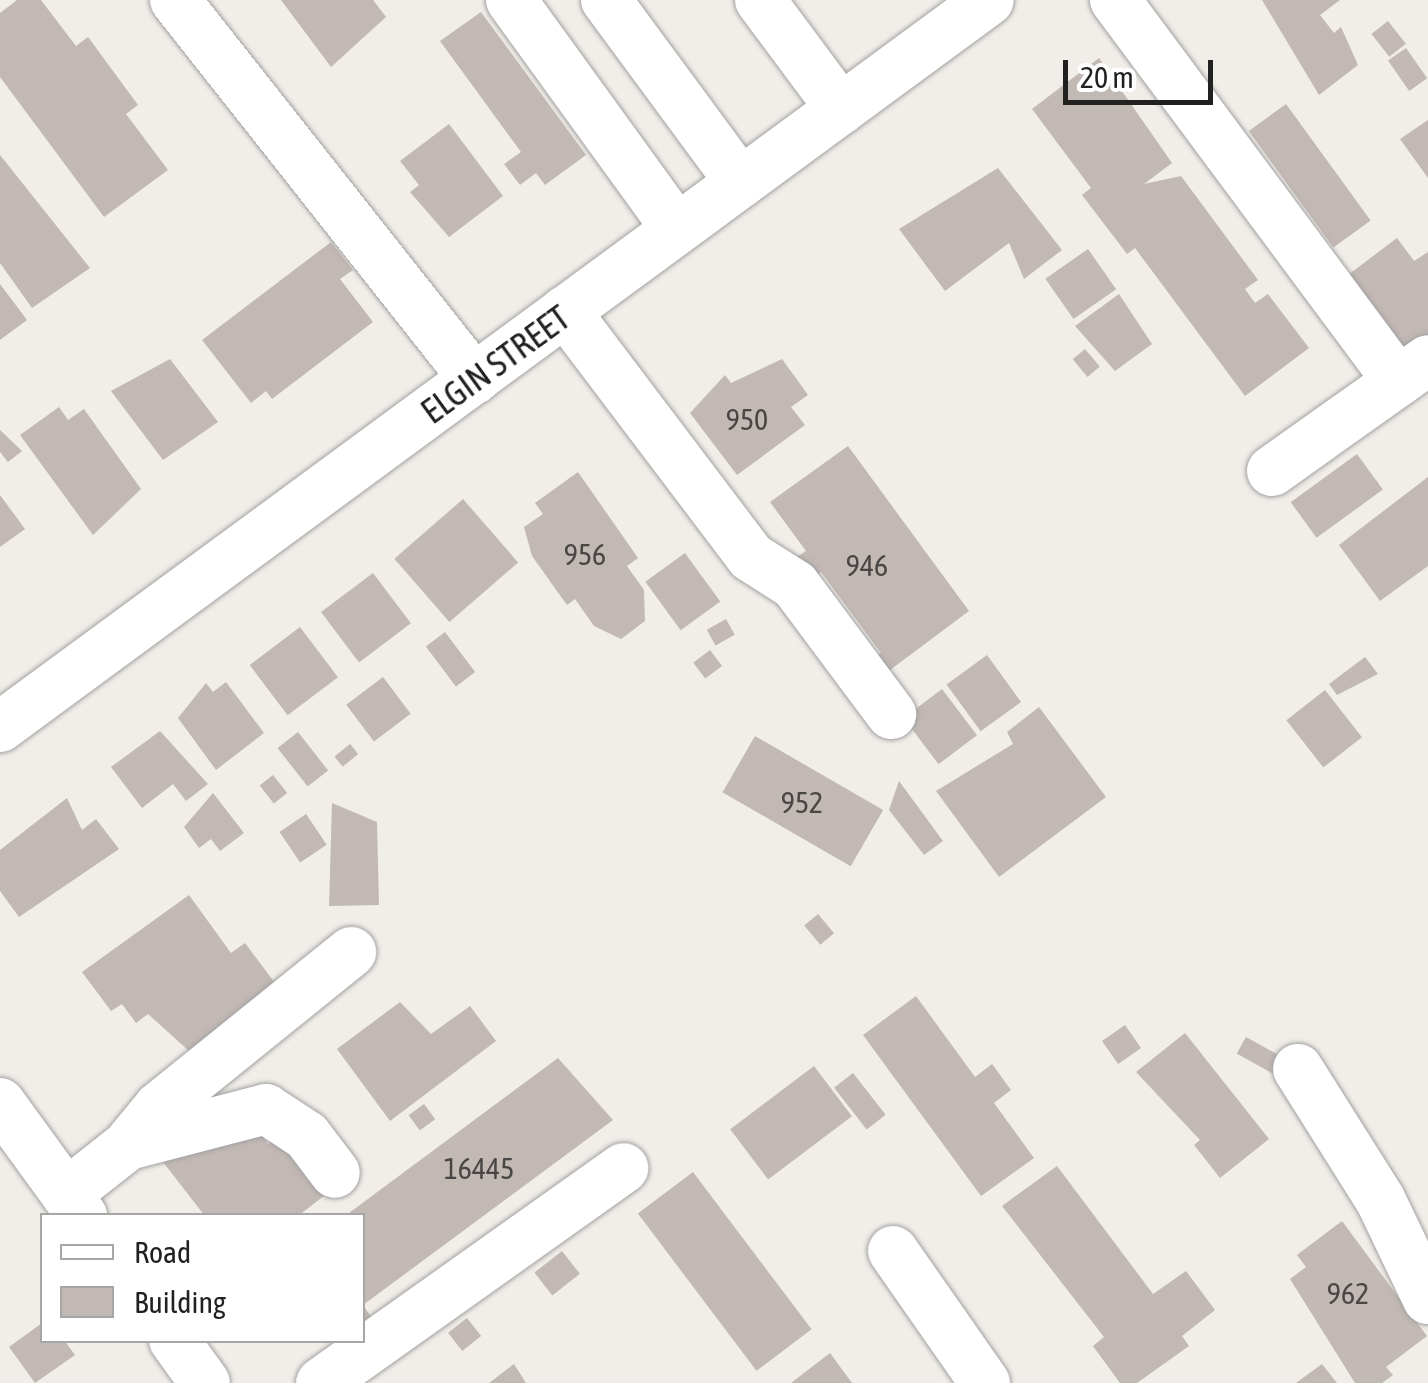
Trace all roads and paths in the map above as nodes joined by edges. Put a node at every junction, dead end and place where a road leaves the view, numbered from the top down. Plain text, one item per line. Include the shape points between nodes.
1 (175, 0) edge
2 (510, 0) edge
3 (606, 0) edge
4 (760, 0) edge
5 (989, 0) edge
6 (1115, 0) edge
7 (841, 109) junction
8 (741, 183) junction
9 (677, 229) junction
10 (565, 312) junction
11 (1413, 370) edge
12 (474, 379) junction
13 (1272, 471) dead end
14 (891, 714) dead end
15 (0, 727) edge
16 (351, 952) dead end
17 (1298, 1069) dead end
18 (0, 1103) edge
19 (128, 1145) junction
20 (623, 1168) dead end
21 (335, 1172) dead end
22 (74, 1204) edge
23 (893, 1251) dead end
24 (1428, 1299) edge
25 (176, 1343) edge
26 (205, 1383) edge
27 (321, 1383) edge
28 (985, 1383) edge

1 - 12 street
2 - 9 street
3 - 8 street
4 - 7 street
5 - 7 street, ELGIN STREET
6 - 11 street
7 - 8 street, ELGIN STREET
8 - 9 street, ELGIN STREET
9 - 10 street, ELGIN STREET
10 - 12 street, ELGIN STREET
10 - 14 street via 751,557 795,585
11 - 13 street
12 - 15 street, ELGIN STREET
16 - 19 street via 159,1107
17 - 24 street via 1380,1199
18 - 22 street
19 - 21 street via 266,1109 307,1136
19 - 22 street
20 - 27 street
23 - 28 street
25 - 26 street

